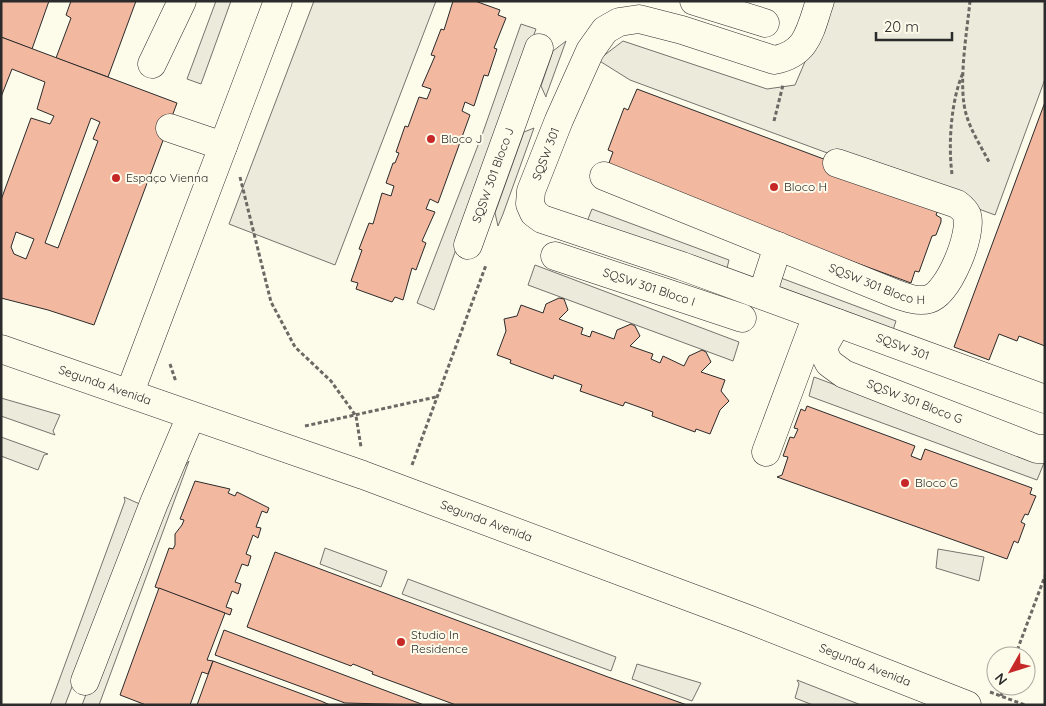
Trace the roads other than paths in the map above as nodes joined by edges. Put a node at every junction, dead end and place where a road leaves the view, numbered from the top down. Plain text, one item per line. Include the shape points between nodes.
1 (182, 1) edge
2 (278, 1) edge
3 (820, 1) edge
4 (698, 3) edge
5 (764, 23) dead end
6 (682, 30) junction
7 (539, 48) dead end
8 (152, 64) dead end
9 (518, 107) junction
10 (559, 120) junction
11 (170, 128) dead end
12 (223, 146) junction
13 (837, 163) dead end
14 (604, 176) dead end
15 (778, 246) junction
16 (477, 254) road end
17 (555, 256) dead end
18 (682, 266) junction
19 (671, 295) junction
20 (762, 295) junction
21 (742, 318) dead end
22 (827, 319) junction
23 (1, 349) edge
24 (130, 392) junction
25 (1045, 399) edge
26 (191, 416) junction
27 (1045, 449) edge
28 (766, 452) dead end
29 (84, 681) dead end
30 (975, 697) edge

1 - 8 street
2 - 12 street
3 - 6 street, SQSW 301 via 808,35 789,57 774,60
4 - 5 street
4 - 6 street
6 - 10 street, SQSW 301 via 639,19 619,22 605,30 590,51
7 - 9 street, SQSW 301 Bloco J
9 - 10 street
9 - 16 street, SQSW 301 Bloco J
10 - 18 street, SQSW 301 via 531,191 530,204 534,212 542,219
11 - 12 street
12 - 24 street
13 - 15 street, SQSW 301 Bloco H via 957,204 967,214 968,225 950,280 931,298 913,300
14 - 15 street, SQSW 301 Bloco H
15 - 20 street
17 - 19 street, SQSW 301 Bloco I
18 - 19 street
18 - 20 street, SQSW 301
19 - 21 street, SQSW 301 Bloco I
20 - 22 street, SQSW 301
22 - 25 street, SQSW 301
22 - 27 street, SQSW 301 Bloco G via 822,349 829,363 844,374 1037,449
22 - 28 street
23 - 24 street, Segunda Avenida
24 - 26 street, Segunda Avenida
26 - 29 street
26 - 30 street, Segunda Avenida

